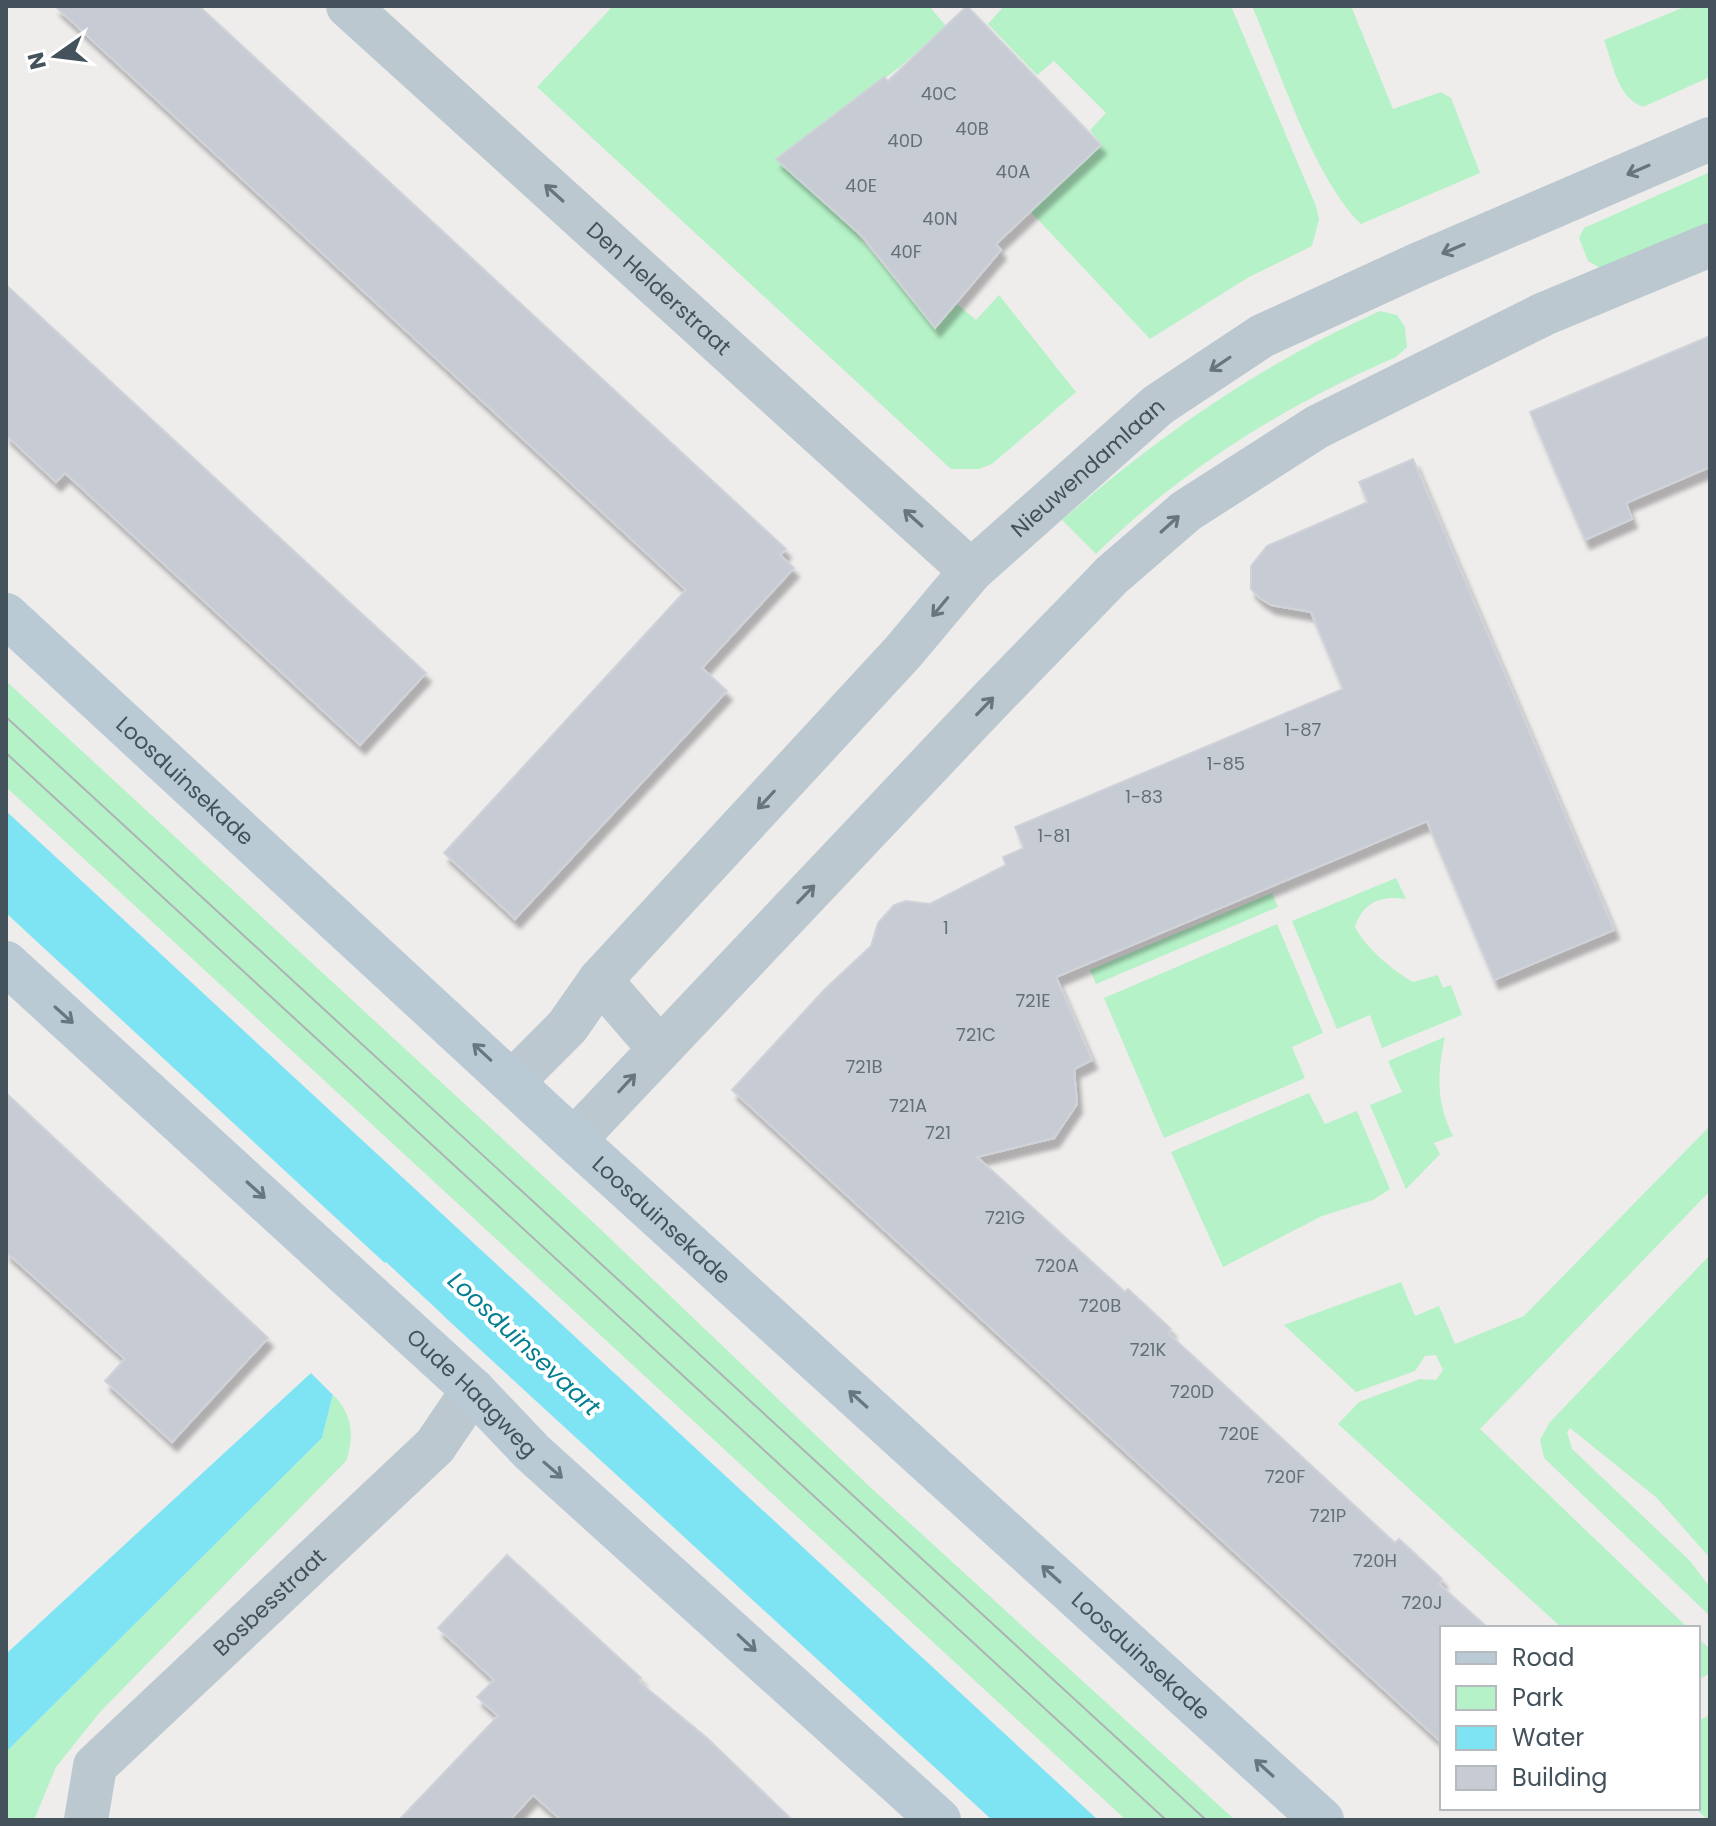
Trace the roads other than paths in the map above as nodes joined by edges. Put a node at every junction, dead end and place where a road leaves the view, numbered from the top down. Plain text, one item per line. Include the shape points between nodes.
1 (348, 6) edge
2 (1710, 139) edge
3 (1710, 245) edge
4 (971, 571) junction
5 (6, 615) edge
6 (6, 963) edge
7 (600, 980) junction
8 (659, 1048) junction
9 (513, 1081) junction
10 (574, 1140) junction
11 (473, 1390) junction
12 (86, 1820) edge
13 (939, 1820) edge
14 (1322, 1820) edge

4 -> 1 street, Den Helderstraat
2 -> 4 street, Nieuwendamlaan via 1262,336 1158,405
8 -> 3 street via 1112,575 1186,511 1317,427 1544,314
4 -> 7 street, Nieuwendamlaan via 903,652
9 -> 5 main road, Loosduinsekade
6 -> 11 main road, Oude Haagweg
7 - 8 street
7 - 9 street, Nieuwendamlaan via 567,1027
10 -> 8 street
9 - 10 main road, Loosduinsekade
14 -> 10 main road, Loosduinsekade
11 - 12 street, Bosbesstraat via 435,1446 95,1766
11 -> 13 main road, Oude Haagweg via 532,1452

